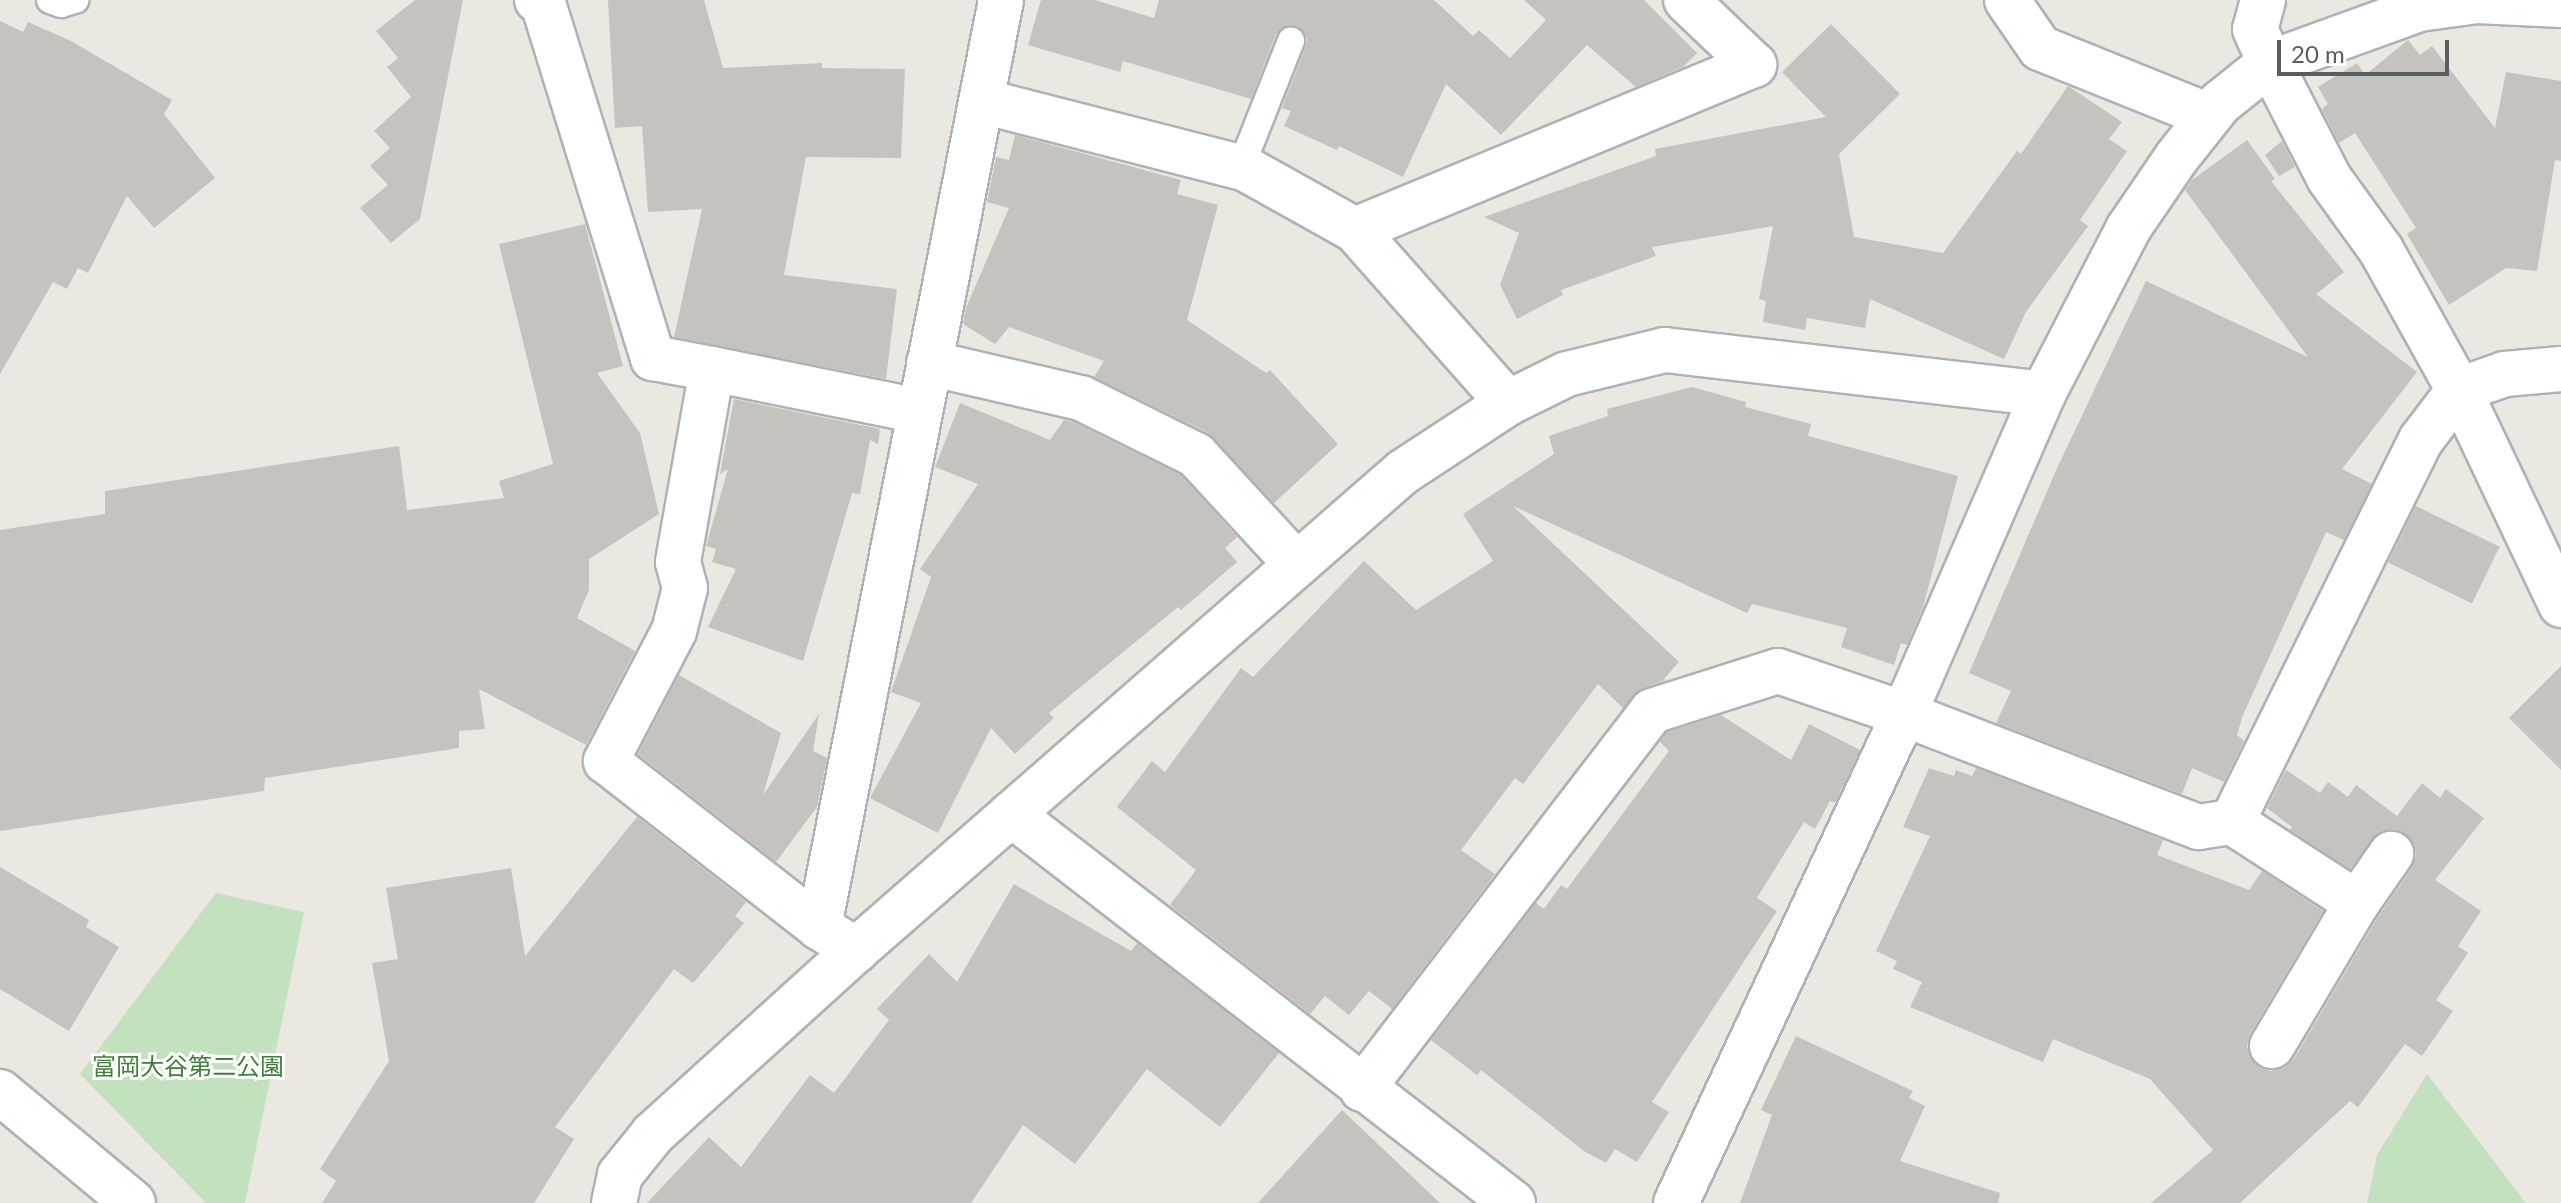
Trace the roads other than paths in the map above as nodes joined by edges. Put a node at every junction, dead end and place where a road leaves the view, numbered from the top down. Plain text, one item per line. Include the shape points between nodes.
1 (50, 0) edge
2 (75, 0) edge
3 (537, 0) edge
4 (1001, 0) edge
5 (1686, 0) edge
6 (2007, 0) edge
7 (2263, 0) edge
8 (2561, 5) edge
9 (1291, 41) dead end
10 (2270, 63) junction
11 (982, 101) junction
12 (2209, 116) junction
13 (1241, 167) junction
14 (1355, 230) junction
15 (929, 363) junction
16 (712, 369) junction
17 (2561, 369) edge
18 (2459, 390) junction
19 (2043, 394) junction
20 (1508, 403) junction
21 (919, 411) junction
22 (1297, 565) junction
23 (2561, 605) edge
24 (1904, 714) junction
25 (1011, 814) junction
26 (2232, 822) junction
27 (2391, 854) dead end
28 (2357, 903) junction
29 (819, 927) junction
30 (856, 950) junction
31 (2272, 1046) dead end
32 (1362, 1089) junction
33 (0, 1092) edge
34 (133, 1203) edge
35 (614, 1203) edge
36 (1513, 1203) edge
37 (1676, 1203) edge

1 - 2 lane
3 - 16 street via 543,3 653,358
4 - 11 street
5 - 14 street via 1754,65
6 - 12 street via 2040,48
7 - 10 street via 2255,29
8 - 10 street via 2477,1 2419,9
9 - 13 lane
10 - 12 street
10 - 18 street via 2329,178 2381,250
11 - 13 street
11 - 15 street
12 - 19 street via 2128,229
13 - 14 street
14 - 20 street
15 - 21 street
15 - 22 street via 1081,398 1196,455
16 - 21 street
16 - 29 street via 678,562 685,588 674,631 606,761
17 - 18 street via 2505,374
18 - 23 street
18 - 26 street via 2421,440
19 - 20 street via 1665,350 1567,374
19 - 24 street
20 - 22 street via 1403,472
21 - 29 street
22 - 25 street
24 - 26 street via 2199,827
24 - 32 street via 1778,671 1652,711
24 - 37 street
25 - 30 street
25 - 32 street
26 - 28 street
27 - 28 street
28 - 31 street
29 - 30 street
30 - 35 street via 653,1134 620,1175
32 - 36 street
33 - 34 street

